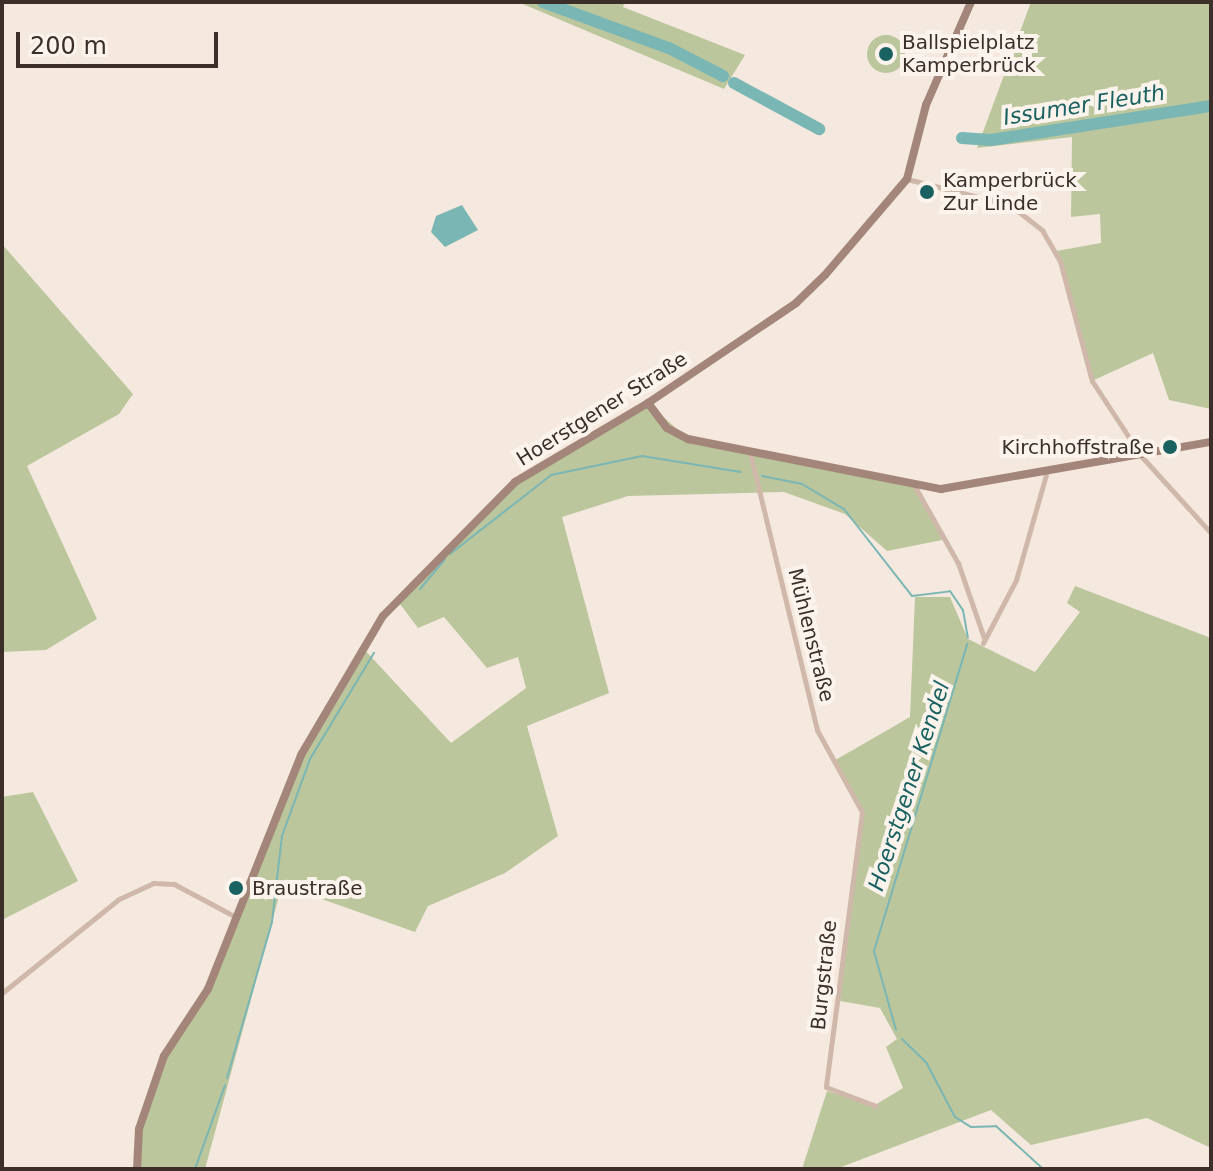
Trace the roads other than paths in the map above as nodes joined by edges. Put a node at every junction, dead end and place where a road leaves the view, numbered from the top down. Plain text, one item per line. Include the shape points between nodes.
1 (971, 2) edge
2 (907, 179) junction
3 (648, 403) junction
4 (1211, 442) edge
5 (751, 457) junction
6 (1142, 457) junction
7 (1046, 475) junction
8 (914, 485) junction
9 (1211, 533) edge
10 (862, 812) joint
11 (234, 916) junction
12 (2, 993) edge
13 (876, 1106) dead end
14 (137, 1169) edge

1 - 2 main road, Hoerstgener Straße via 926,105
2 - 3 main road, Hoerstgener Straße via 796,303
2 - 6 street via 1010,205 1042,230 1063,270 1082,359
3 - 5 main road via 667,428
3 - 11 main road, Hoerstgener Straße via 515,482 383,616 301,755
4 - 6 main road
5 - 8 main road via 804,460
5 - 10 street, Mühlenstraße via 817,730
6 - 7 main road
6 - 9 street
7 - 8 main road via 941,489
7 - 8 street via 1016,580 984,641 958,563
10 - 13 street, Burgstraße via 826,1087
11 - 12 street via 174,884 153,883 119,899
11 - 14 main road, Hoerstgener Straße via 208,989 156,1075 139,1129

